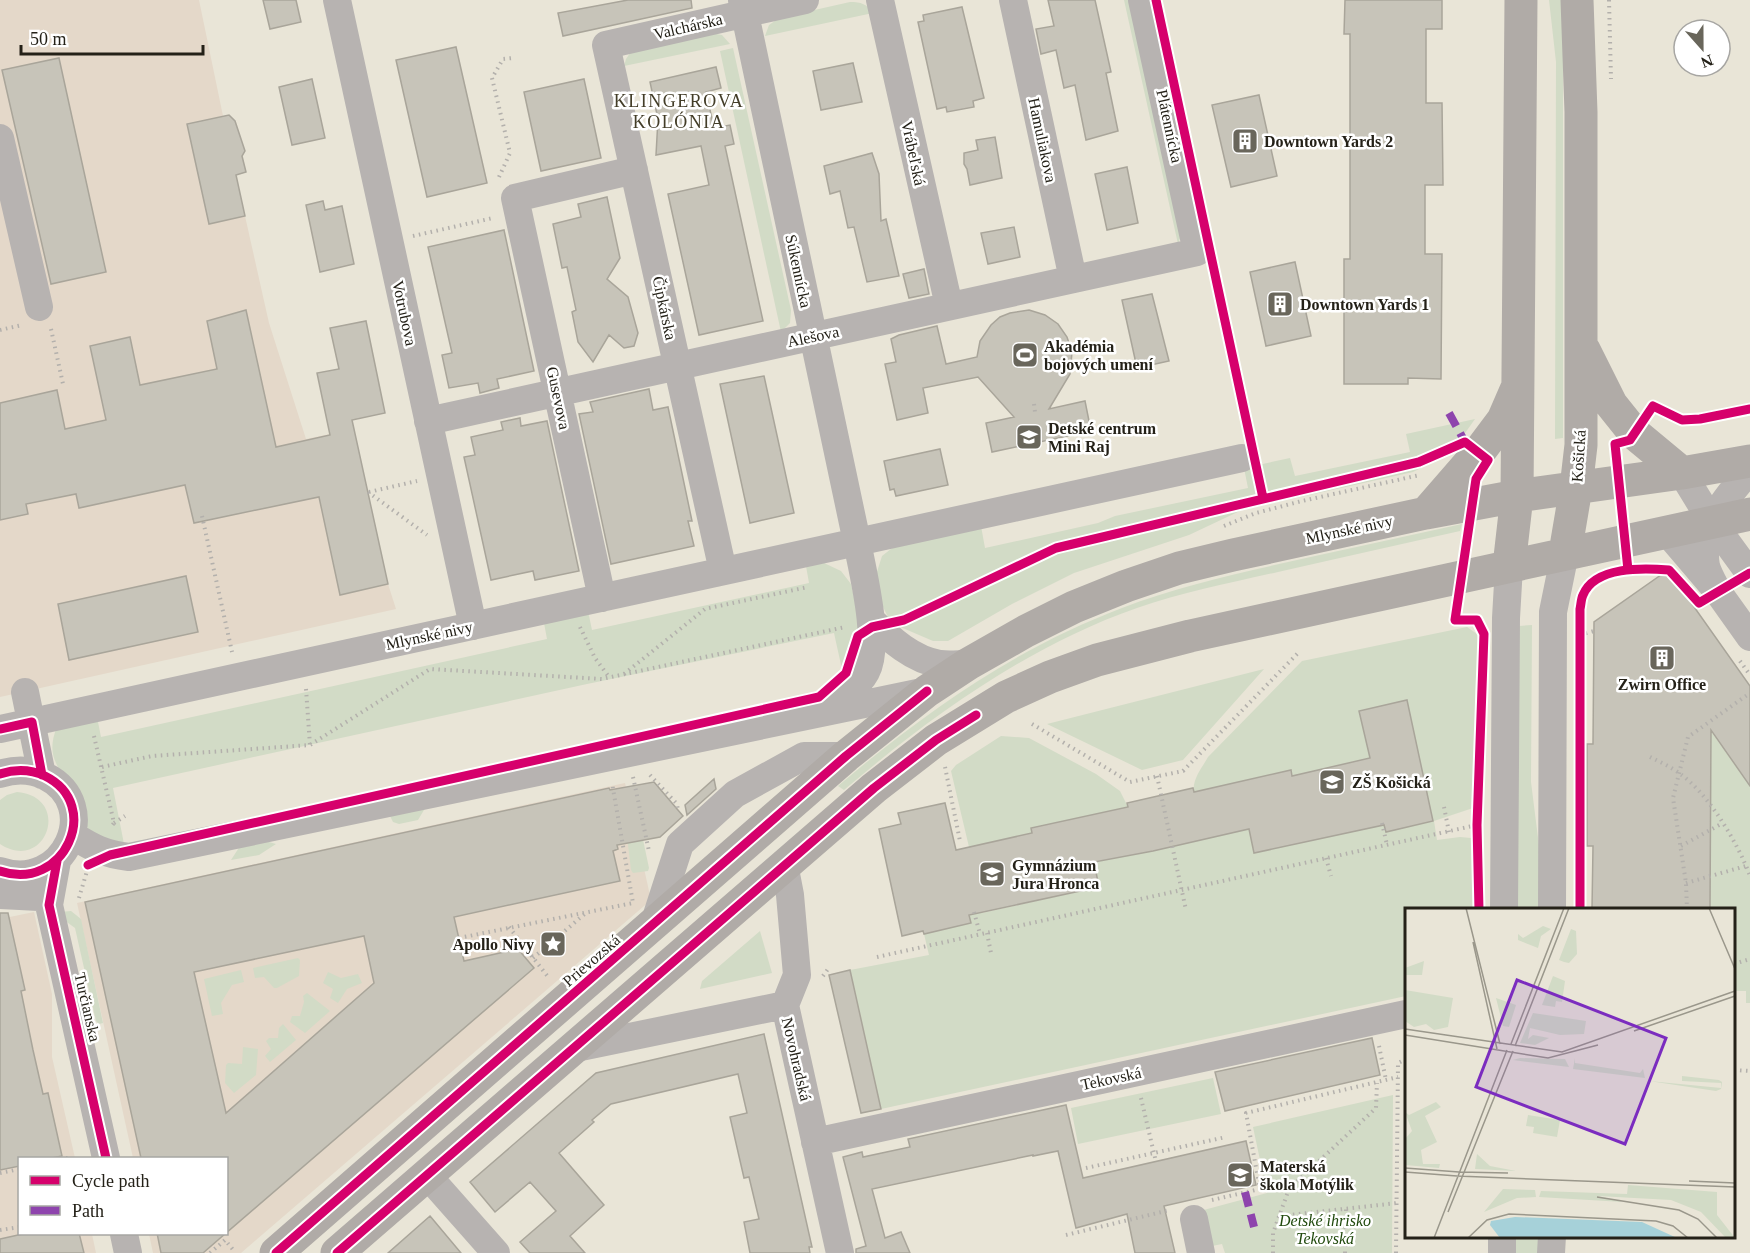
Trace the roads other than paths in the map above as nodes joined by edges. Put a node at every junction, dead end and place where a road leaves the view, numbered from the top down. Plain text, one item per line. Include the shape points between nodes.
1 (337, 0) edge
2 (805, 0) edge
3 (880, 0) edge
4 (1013, 0) edge
5 (1142, 0) edge
6 (1521, 0) edge
7 (1577, 0) edge
8 (743, 7) edge
9 (606, 45) joint
10 (0, 138) edge
11 (634, 170) junction
12 (1197, 252) joint
13 (1073, 279) junction
14 (949, 306) junction
15 (39, 317) road end
16 (814, 336) junction
17 (1580, 341) junction
18 (678, 366) junction
19 (1519, 386) junction
20 (558, 392) junction
21 (429, 421) junction
22 (1242, 459) dead end
23 (1750, 461) edge
24 (1750, 470) edge
25 (1682, 473) junction
26 (1576, 488) junction
27 (1517, 496) junction
28 (1426, 513) junction
29 (1750, 514) edge
30 (1712, 522) junction
31 (1666, 531) junction
32 (857, 542) junction
33 (1565, 553) junction
34 (1509, 566) junction
35 (723, 572) junction
36 (1750, 574) edge
37 (1718, 592) junction
38 (602, 598) junction
39 (872, 621) junction
40 (473, 626) junction
41 (1750, 638) edge
42 (968, 664) junction
43 (927, 691) junction
44 (20, 693) dead end
45 (820, 712) junction
46 (15, 725) edge
47 (846, 756) junction
48 (4, 773) edge
49 (42, 775) junction
50 (72, 835) junction
51 (57, 861) junction
52 (784, 864) junction
53 (3, 880) edge
54 (44, 901) junction
55 (1504, 908) edge
56 (1552, 908) edge
57 (654, 924) junction
58 (785, 1005) junction
59 (1405, 1014) edge
60 (571, 1049) junction
61 (815, 1142) junction
62 (106, 1157) edge
63 (427, 1175) junction
64 (1189, 1211) road end
65 (124, 1235) edge
66 (128, 1253) edge
67 (276, 1253) edge
68 (337, 1253) edge
69 (496, 1253) edge
70 (840, 1253) edge
71 (1201, 1253) edge

1 - 21 street, Votrubova
2 - 8 street, Valchárska
3 - 14 street, Vrábeľská
4 - 13 street, Hamuliakova
5 - 12 street, Plátennícka
6 - 19 main road
7 - 17 main road, Košická via 1581,112
8 - 9 street, Valchárska
8 - 16 street, Súkennícka
9 - 11 street, Čipkárska
10 - 15 street
11 - 18 street, Čipkárska
11 - 20 street, Gusevova via 509,198
12 - 13 street, Alešova
13 - 14 street, Alešova
14 - 16 street, Alešova
16 - 18 street, Alešova
16 - 32 street, Súkennícka
17 - 25 main road via 1611,404 1635,434
17 - 26 main road, Košická via 1581,445
18 - 20 street, Alešova
18 - 35 street, Čipkárska
19 - 27 main road
19 - 28 main road via 1503,420 1479,453
20 - 21 street, Alešova
20 - 38 street, Gusevova
21 - 40 street, Votrubova
22 - 32 street, Mlynské nivy
23 - 25 main road, Mlynské nivy
24 - 30 street via 1731,490
25 - 26 main road, Mlynské nivy
25 - 30 street
26 - 27 main road, Mlynské nivy
26 - 33 main road, Košická
27 - 28 main road, Mlynské nivy
27 - 34 main road
28 - 42 main road, Mlynské nivy via 1179,568 1064,611
29 - 30 main road
30 - 31 main road
30 - 36 street
30 - 37 street via 1705,549 1707,568
31 - 33 main road
31 - 37 street
32 - 35 street, Mlynské nivy
32 - 39 street, Mlynské nivy
33 - 34 main road
33 - 56 street, Košická via 1553,612
34 - 52 main road via 1191,636 1097,660 1050,677 1006,697 936,740
34 - 55 street
35 - 38 street, Mlynské nivy
37 - 41 street
38 - 40 street, Mlynské nivy
39 - 42 street via 916,656 939,664
39 - 45 street, Mlynské nivy via 866,672
40 - 46 street, Mlynské nivy
42 - 43 main road, Mlynské nivy
43 - 45 street, Mlynské nivy
43 - 47 main road, Prievozská
44 - 46 street
45 - 50 street, Mlynské nivy via 129,857 96,850
46 - 48 street via 3,750
46 - 49 street
47 - 57 main road, Prievozská
47 - 57 street via 804,756 735,795 680,844
48 - 49 street via 25,770
49 - 50 street via 68,799 74,820
50 - 51 street
51 - 53 street via 39,872
51 - 54 street, Turčianska
52 - 58 street, Novohradská via 797,975
52 - 60 main road
53 - 54 street
54 - 62 street, Turčianska
57 - 67 main road, Prievozská
58 - 60 street
58 - 61 street, Novohradská
59 - 61 street, Tekovská
60 - 63 main road
61 - 70 street, Novohradská
63 - 68 main road
63 - 69 street
64 - 71 street
65 - 66 street

